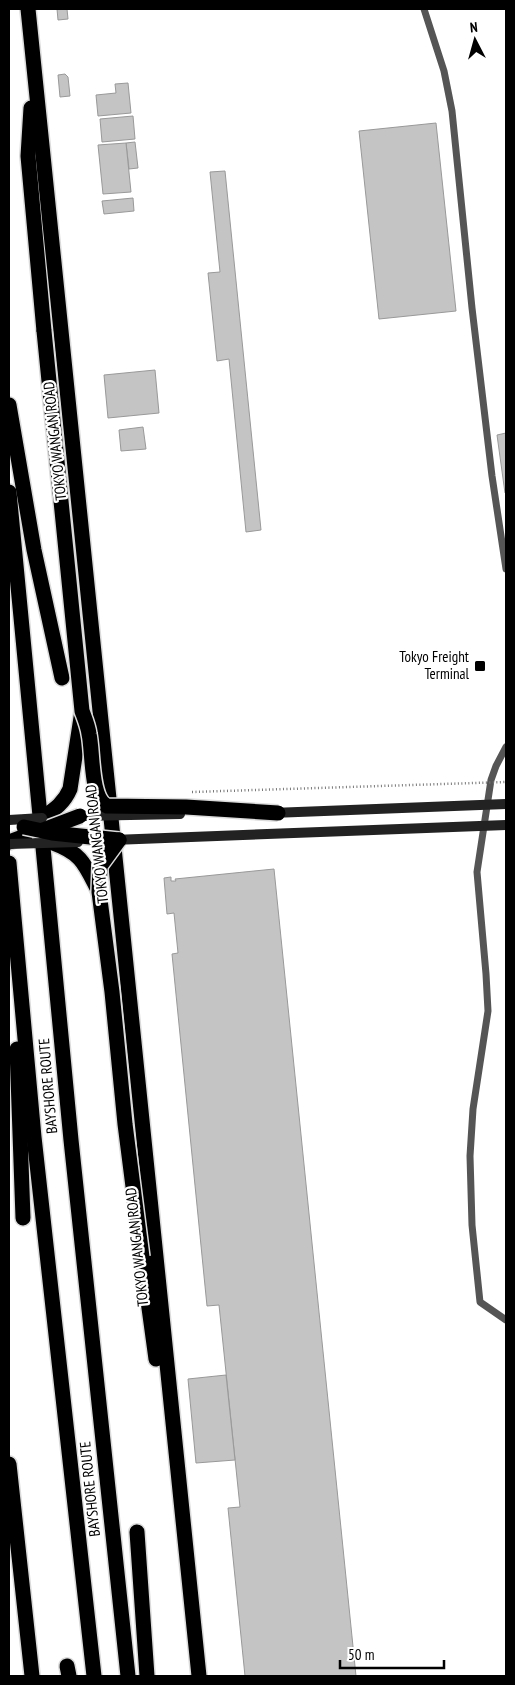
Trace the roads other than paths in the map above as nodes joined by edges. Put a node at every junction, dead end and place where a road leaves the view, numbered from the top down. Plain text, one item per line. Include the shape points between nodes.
1 (28, 9) edge
2 (424, 9) edge
3 (34, 64) junction
4 (9, 405) edge
5 (9, 492) edge
6 (506, 569) edge
7 (62, 678) dead end
8 (82, 711) junction
9 (506, 747) edge
10 (506, 804) edge
11 (278, 812) junction
12 (80, 816) joint
13 (42, 824) junction
14 (506, 824) edge
15 (17, 826) edge
16 (9, 832) edge
17 (119, 840) junction
18 (53, 842) junction
19 (9, 843) edge
20 (9, 863) edge
21 (98, 892) junction
22 (15, 927) junction
23 (23, 1218) dead end
24 (506, 1320) edge
25 (506, 1329) edge
26 (176, 1451) junction
27 (9, 1464) edge
28 (137, 1532) dead end
29 (196, 1642) junction
30 (29, 1652) junction
31 (32, 1676) edge
32 (37, 1676) edge
33 (94, 1676) edge
34 (128, 1676) edge
35 (148, 1676) edge
36 (190, 1676) edge
37 (199, 1676) edge

1 - 3 highway, TOKYO WANGAN ROAD
2 - 6 lane via 444,71 452,111 472,308
3 - 8 highway, bridge via 28,156
3 - 26 highway, TOKYO WANGAN ROAD
4 - 7 highway via 34,550
5 - 34 highway, BAYSHORE ROUTE via 70,1130
8 - 11 highway, bridge via 89,734 96,792 102,804
8 - 13 highway via 70,789 66,799
9 - 24 lane via 491,780 477,872 488,1011 472,1109 470,1156 472,1225 480,1302
10 - 11 street, bridge
11 - 12 street, bridge
12 - 13 highway, bridge
13 - 15 highway, bridge
13 - 17 highway, bridge via 81,836
14 - 17 street, bridge
15 - 16 highway
15 - 18 highway, bridge
15 - 19 highway
17 - 18 street, bridge
17 - 21 highway, bridge via 100,866
18 - 19 street, bridge
18 - 21 highway, bridge via 79,856
20 - 22 highway, BAYSHORE ROUTE
21 - 26 highway, bridge via 142,1257 164,1406
22 - 23 highway
22 - 33 highway, BAYSHORE ROUTE via 35,1147
24 - 25 lane
26 - 29 highway, TOKYO WANGAN ROAD
27 - 30 highway
28 - 35 highway
29 - 36 highway
29 - 37 highway, TOKYO WANGAN ROAD
30 - 31 highway
30 - 32 highway

